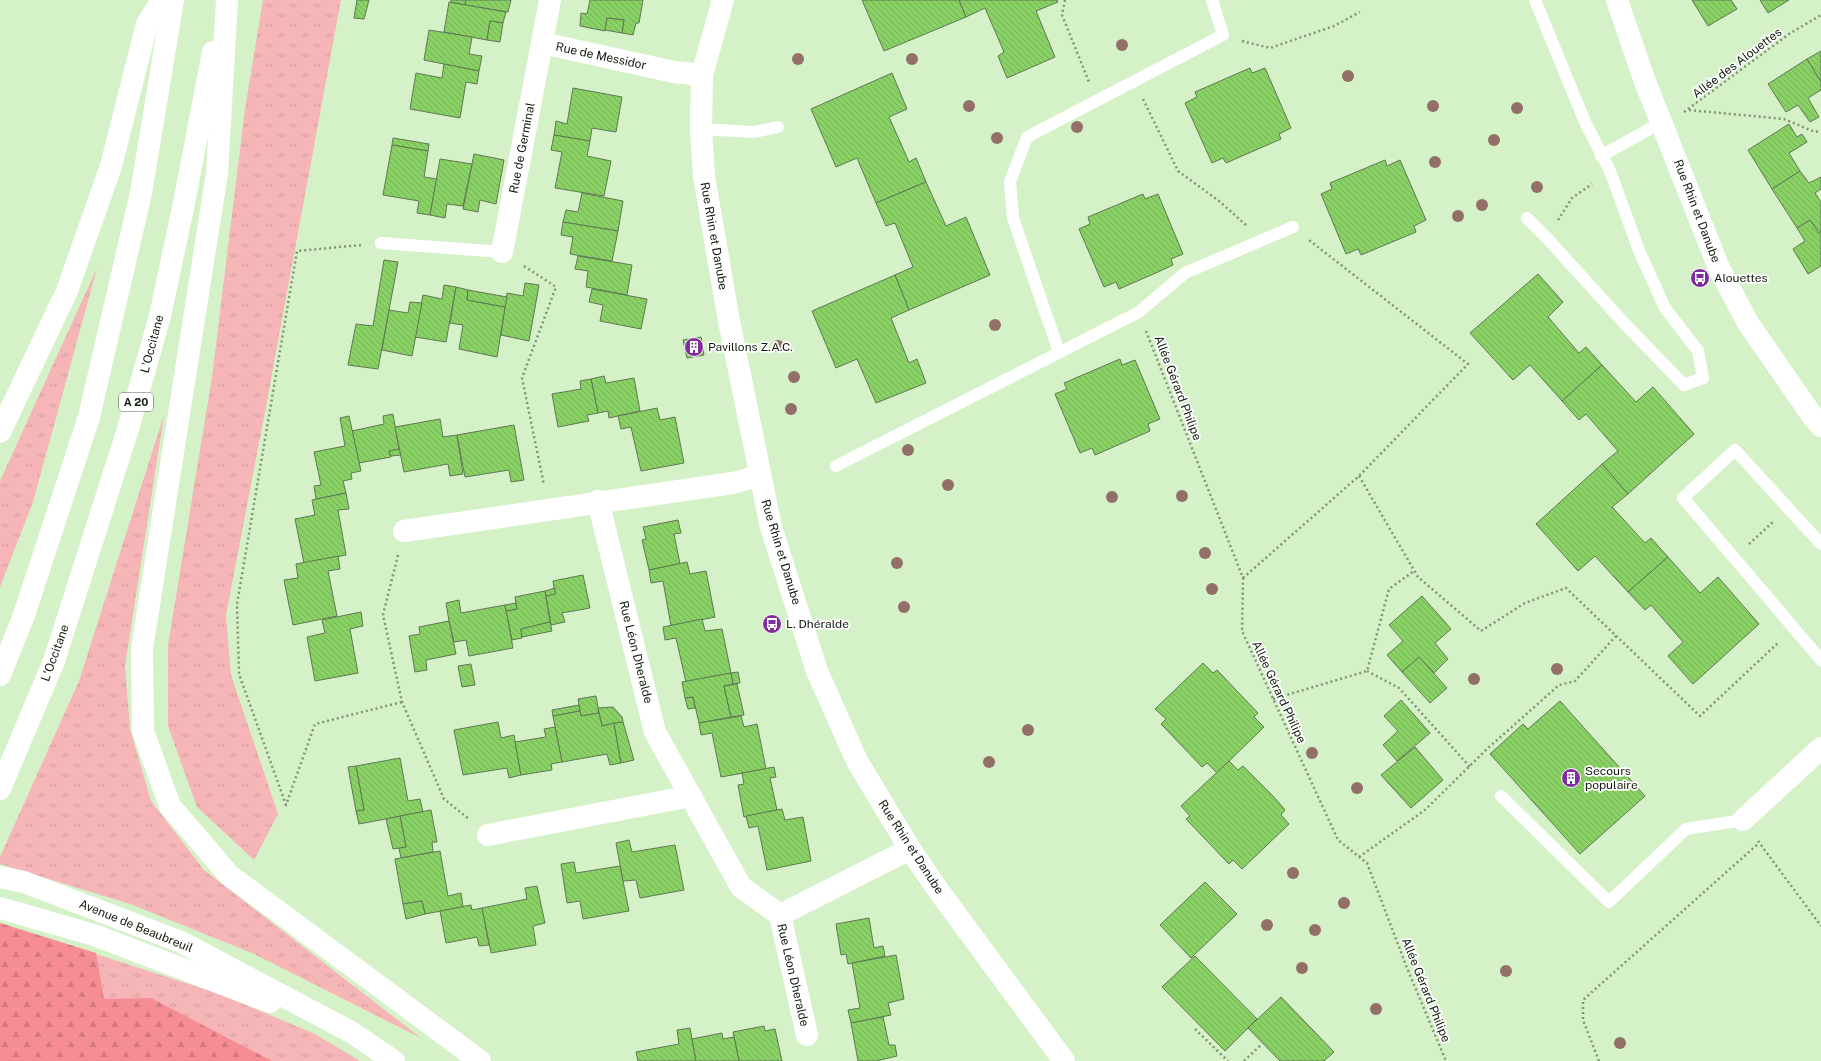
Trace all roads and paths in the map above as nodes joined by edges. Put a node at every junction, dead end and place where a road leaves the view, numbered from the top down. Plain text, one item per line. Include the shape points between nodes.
1 (162, 0) edge
2 (173, 0) edge
3 (223, 0) edge
4 (227, 0) edge
5 (550, 0) edge
6 (723, 0) edge
7 (1065, 0) edge
8 (1212, 0) edge
9 (1535, 0) edge
10 (1617, 0) edge
11 (1360, 12) dead end
12 (1821, 15) edge
13 (1222, 35) junction
14 (542, 43) junction
15 (702, 75) junction
16 (1134, 82) junction
17 (1096, 101) junction
18 (1689, 110) junction
19 (1662, 122) junction
20 (778, 127) dead end
21 (701, 129) junction
22 (1821, 131) edge
23 (1602, 156) junction
24 (1610, 170) junction
25 (1527, 218) dead end
26 (1293, 227) joint
27 (1545, 236) junction
28 (1263, 240) junction
29 (381, 243) joint
30 (502, 252) junction
31 (1139, 312) junction
32 (1059, 352) junction
33 (1821, 426) edge
34 (0, 432) edge
35 (836, 466) dead end
36 (759, 476) junction
37 (1359, 476) junction
38 (598, 501) junction
39 (1789, 508) junction
40 (549, 509) junction
41 (404, 531) joint
42 (1821, 544) edge
43 (1734, 557) junction
44 (1414, 571) junction
45 (1243, 578) junction
46 (1616, 636) junction
47 (1784, 638) dead end
48 (1821, 660) edge
49 (1367, 671) junction
50 (0, 675) edge
51 (1273, 699) junction
52 (402, 702) junction
53 (1821, 748) edge
54 (1470, 767) junction
55 (0, 789) edge
56 (691, 796) junction
57 (1501, 796) dead end
58 (1743, 820) junction
59 (488, 835) joint
60 (1759, 843) junction
61 (910, 849) junction
62 (1359, 857) junction
63 (0, 877) edge
64 (0, 908) edge
65 (780, 915) junction
66 (1821, 926) edge
67 (1195, 1029) dead end
68 (351, 1032) junction
69 (807, 1035) dead end
70 (1262, 1044) dead end
71 (394, 1061) edge
72 (480, 1061) edge
73 (1064, 1061) edge
74 (1228, 1061) edge
75 (1244, 1061) edge
76 (1446, 1061) edge
77 (1599, 1061) edge

1 - 34 main road via 147,24 111,166 67,290
2 - 50 main road via 141,192 89,417 24,615
3 - 55 main road, L'Occitane / A 20 via 160,316 128,429 54,661
4 - 72 main road via 217,173 142,649 143,731 170,806 229,875
5 - 14 main road, Rue de Messidor
6 - 15 main road, Rue Rhin et Danube
7 - 17 path via 1062,15
8 - 13 lane
9 - 23 lane via 1585,122
10 - 19 main road, Rue Rhin et Danube via 1644,79
11 - 13 path via 1334,26 1270,48
12 - 18 path, Allée des Alouettes via 1789,34
13 - 16 lane
14 - 15 main road, Rue de Messidor via 674,72
14 - 30 main road, Rue de Germinal
15 - 21 main road, Rue Rhin et Danube
16 - 17 lane
16 - 28 path via 1178,172 1219,201
17 - 32 lane via 1027,137 1010,182 1013,218
18 - 19 path, Allée des Alouettes
18 - 22 path via 1784,119 1816,132
19 - 23 lane
19 - 33 main road, Rue Rhin et Danube via 1719,268 1748,323
20 - 21 lane via 754,132
21 - 36 main road, Rue Rhin et Danube via 704,176
23 - 24 lane
24 - 27 path via 1572,198
24 - 27 lane via 1640,253 1665,308 1698,351 1703,378 1684,385
25 - 27 lane
26 - 28 lane
26 - 37 path via 1468,364
28 - 31 lane via 1185,273
29 - 30 lane
29 - 52 path via 297,251 237,604 239,674 286,805 315,724
30 - 40 path via 556,287 522,378
31 - 32 lane
31 - 45 path, Allée Gérard Philipe
32 - 35 lane
36 - 38 main road via 733,483
36 - 61 main road, Rue Rhin et Danube via 771,527 817,671 857,761
37 - 44 path
37 - 45 path
38 - 40 main road
38 - 56 main road, Rue Léon Dheralde via 655,732
39 - 42 lane
39 - 43 path
39 - 43 lane via 1735,450 1683,498
40 - 41 main road
41 - 52 path via 383,615
43 - 48 lane
44 - 46 path via 1481,631 1525,603 1566,588
44 - 49 path via 1390,589
45 - 51 path, Allée Gérard Philipe via 1242,631
46 - 47 path via 1700,716
46 - 54 path via 1575,681 1559,685
49 - 51 path
49 - 54 path via 1400,688
51 - 62 path, Allée Gérard Philipe via 1338,840
52 - 59 path via 444,799
53 - 58 main road
54 - 62 path via 1425,810
56 - 59 main road
56 - 65 main road, Rue Léon Dheralde via 741,887
57 - 58 lane via 1609,902 1686,829
58 - 60 path
60 - 66 path
60 - 77 path via 1583,1000 1583,1020
61 - 65 main road, Rue Léon Dheralde
61 - 73 main road, Rue Rhin et Danube
62 - 76 path, Allée Gérard Philipe via 1367,863
63 - 68 main road, Avenue de Beaubreuil via 24,882 181,942
64 - 68 main road, Avenue de Beaubreuil via 94,935
65 - 69 main road, Rue Léon Dheralde
67 - 74 path
68 - 71 main road, Avenue de Beaubreuil
70 - 75 path

